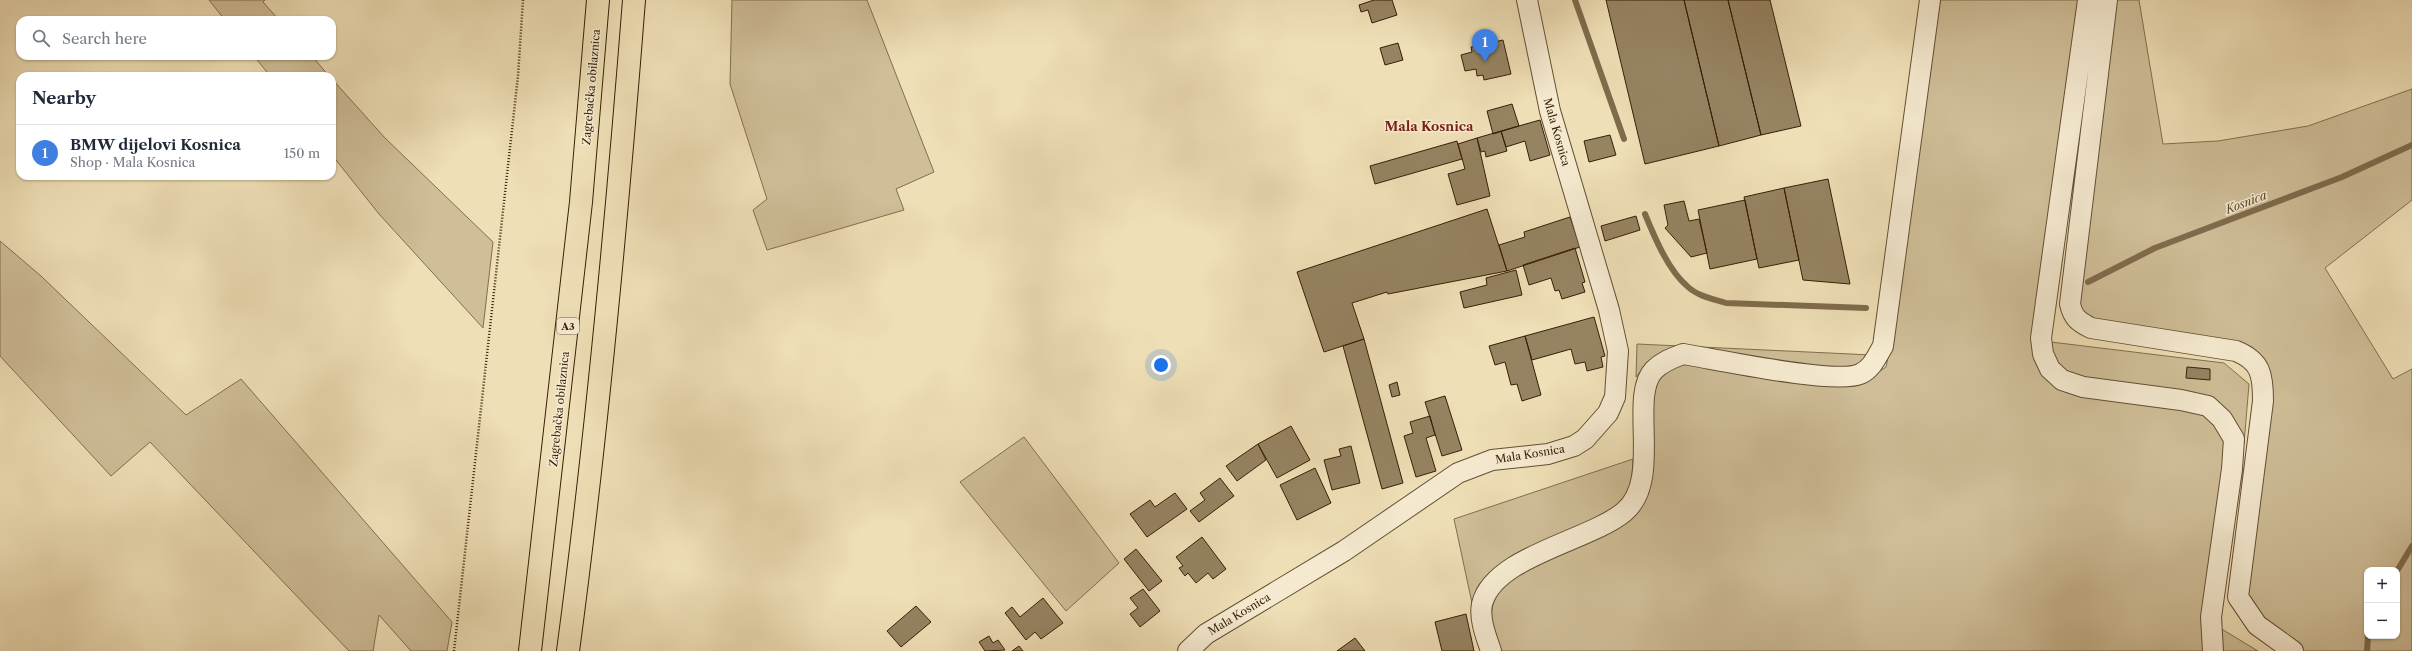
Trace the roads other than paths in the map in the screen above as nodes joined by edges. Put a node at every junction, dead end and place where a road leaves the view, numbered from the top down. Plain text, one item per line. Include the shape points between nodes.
1 (598, 0) edge
2 (634, 0) edge
3 (1527, 0) edge
4 (1930, 0) edge
5 (2088, 0) edge
6 (2107, 0) edge
7 (530, 651) edge
8 (568, 651) edge
9 (1188, 651) edge
10 (1491, 651) edge
11 (2213, 651) edge
12 (2293, 651) edge

1 - 7 highway, Zagrebačka obilaznica / A3 via 581,202
2 - 8 highway via 618,203 583,542
3 - 9 street, Mala Kosnica via 1550,111 1609,310 1618,352 1615,397 1608,413 1585,439 1574,446 1548,454 1492,460 1458,473 1344,551 1206,634
4 - 10 street via 1883,346 1874,363 1861,374 1846,377 1793,372 1683,354 1666,360 1653,371 1644,389 1643,473 1637,494 1625,511 1601,526 1513,566 1499,578 1487,591 1482,604 1482,618
5 - 11 street via 2041,338 2043,354 2050,368 2062,380 2083,387 2182,400 2208,406 2222,419 2234,439 2211,617
6 - 12 street via 2070,304 2072,314 2078,321 2091,328 2236,351 2247,355 2258,367 2263,378 2263,401 2238,597 2257,625

